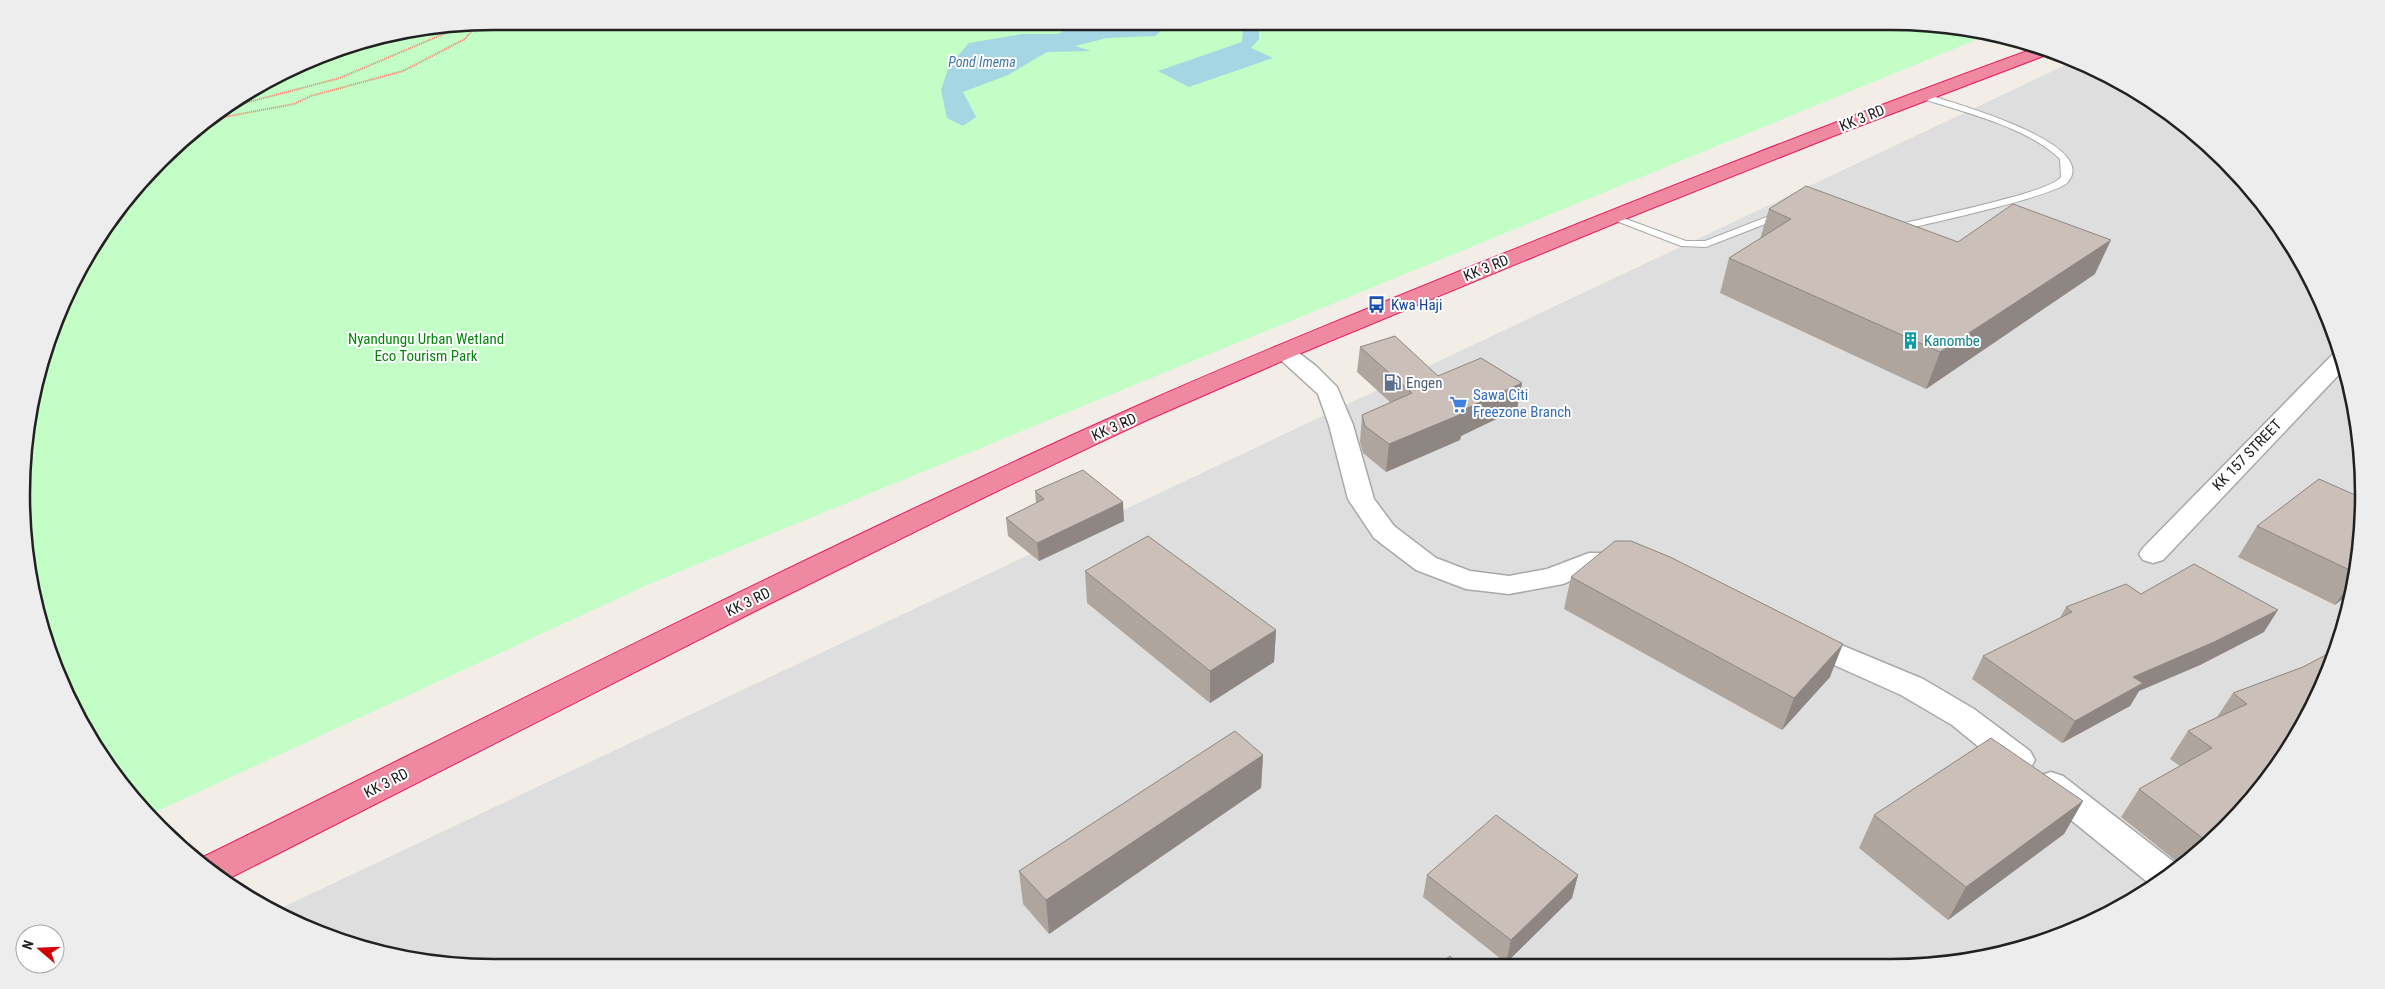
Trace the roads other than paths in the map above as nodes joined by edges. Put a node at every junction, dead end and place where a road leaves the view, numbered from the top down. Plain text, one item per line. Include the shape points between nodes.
1 (2035, 54) edge
2 (1920, 95) junction
3 (1791, 212) edge
4 (1611, 217) junction
5 (1877, 225) edge
6 (1283, 352) junction
7 (2336, 364) edge
8 (2152, 554) dead end
9 (1654, 572) edge
10 (1777, 628) edge
11 (217, 867) edge
12 (2161, 872) edge

1 - 2 highway, KK 3 RD
2 - 4 highway, KK 3 RD
2 - 5 lane via 2032,136 2052,147 2064,158 2065,180 2034,194 1901,227
3 - 4 lane via 1696,245
4 - 6 highway, KK 3 RD
6 - 9 street via 1329,392 1361,500 1384,532 1426,564 1466,580 1509,585 1553,577 1589,562 1627,562
6 - 11 highway, KK 3 RD via 1094,436 729,612
7 - 8 street, KK 157 STREET
10 - 12 street via 1912,687 1962,717

